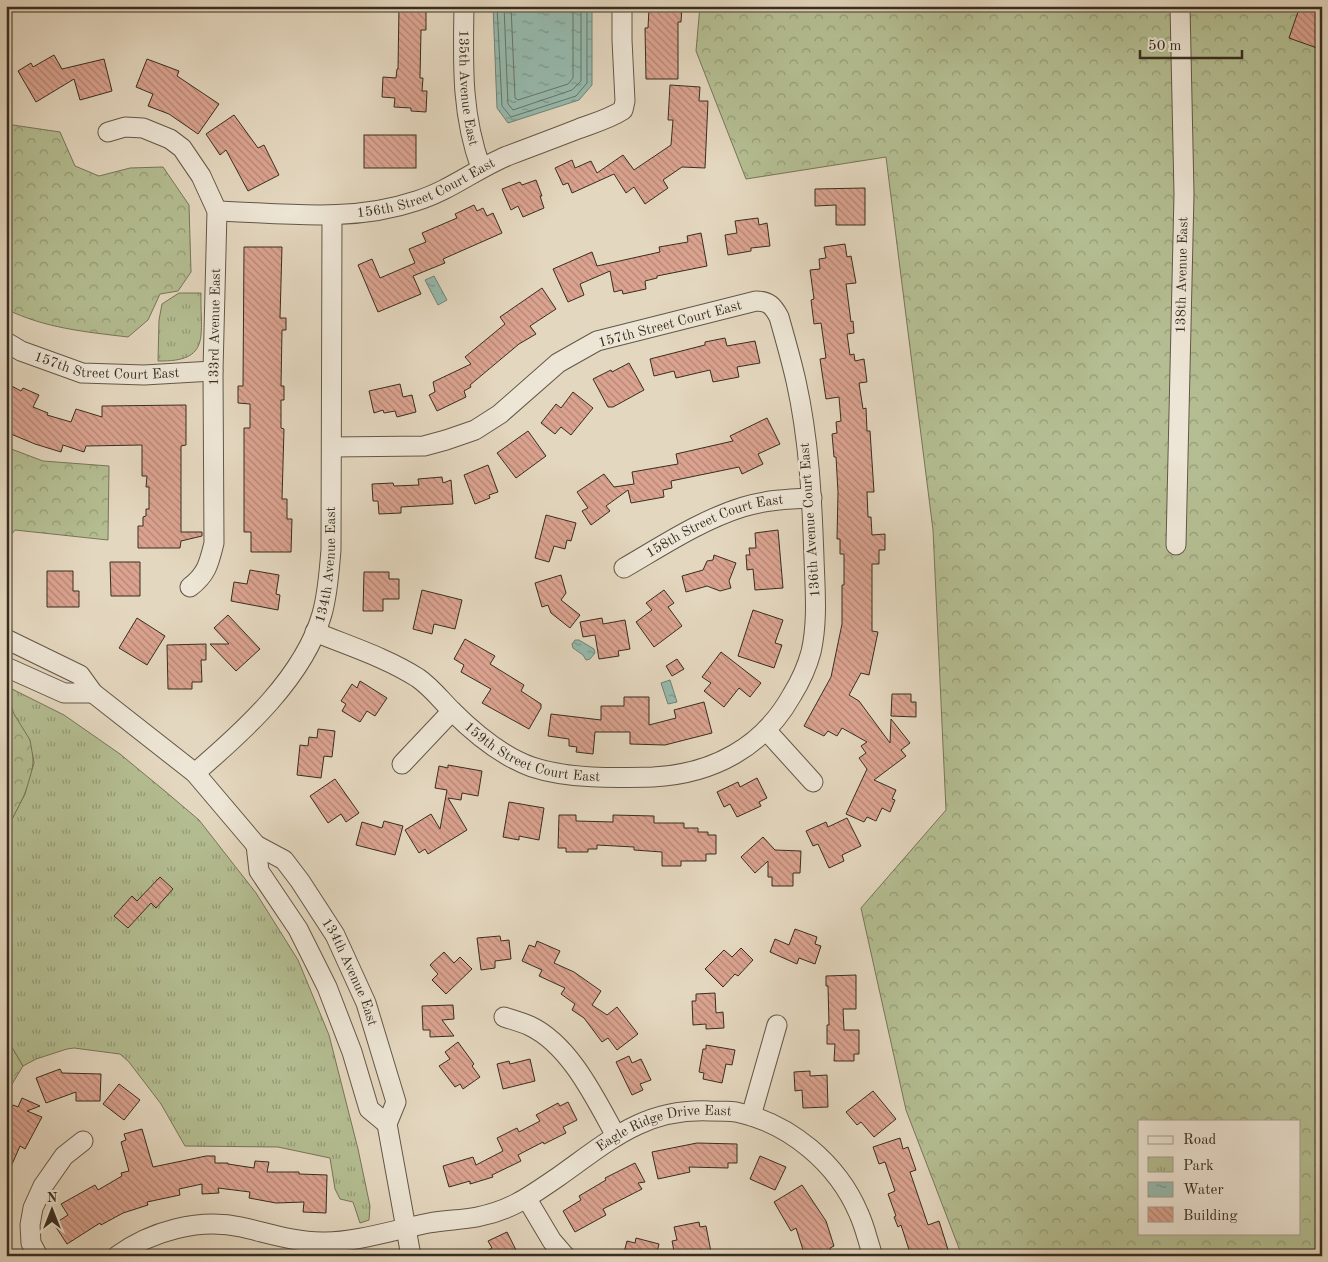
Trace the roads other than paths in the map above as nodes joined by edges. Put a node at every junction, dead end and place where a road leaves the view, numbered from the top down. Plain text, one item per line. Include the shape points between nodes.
1 (464, 6) edge
2 (622, 6) edge
3 (1180, 6) edge
4 (108, 132) dead end
5 (481, 168) junction
6 (217, 211) junction
7 (332, 216) junction
8 (769, 303) joint
9 (6, 342) edge
10 (213, 371) junction
11 (332, 448) junction
12 (812, 498) junction
13 (1176, 545) dead end
14 (624, 568) dead end
15 (190, 587) dead end
16 (315, 632) junction
17 (6, 639) edge
18 (6, 667) edge
19 (92, 693) junction
20 (452, 711) junction
21 (766, 730) junction
22 (402, 764) dead end
23 (195, 773) junction
24 (813, 782) dead end
25 (256, 845) junction
26 (504, 1017) dead end
27 (777, 1025) dead end
28 (751, 1116) junction
29 (387, 1124) junction
30 (616, 1136) junction
31 (83, 1141) dead end
32 (527, 1199) junction
33 (406, 1228) junction
34 (38, 1256) edge
35 (117, 1256) edge
36 (411, 1256) edge
37 (565, 1256) edge
38 (873, 1256) edge

1 - 5 street, 135th Avenue East via 466,112
2 - 5 street, 156th Street Court East via 626,101 623,110
3 - 13 street, 138th Avenue East via 1184,194
4 - 6 street, 133rd Avenue East via 126,127 143,128 170,139 182,148 201,176
5 - 7 street, 156th Street Court East via 457,184 417,201 375,212
6 - 7 street, 156th Street Court East
6 - 10 street, 133rd Avenue East
7 - 11 street, 134th Avenue East
8 - 11 street, 157th Street Court East via 756,301 597,341 558,363 494,418 474,430 446,440 424,446
8 - 12 street, 136th Avenue Court East via 779,317 796,380
9 - 10 street, 157th Street Court East via 21,351 82,373
10 - 15 street, 133rd Avenue East via 214,543 206,570
11 - 16 street, 134th Avenue East via 329,582
12 - 14 street, 158th Street Court East via 745,506 723,514
12 - 21 street, 136th Avenue Court East via 815,610 811,652 785,709
16 - 20 street, 159th Street Court East via 407,672 419,679
16 - 23 street, 134th Avenue East via 304,657 272,700
17 - 19 street via 80,675
18 - 19 street via 64,693
19 - 23 street
20 - 21 street, 159th Street Court East via 510,758 558,774 646,777 690,772 717,764 745,749
20 - 22 street
21 - 24 street
23 - 25 street, 134th Avenue East
25 - 29 street, 134th Avenue East via 259,871 298,928 330,995 369,1109
25 - 29 street, 134th Avenue East via 284,860 335,935 366,1003 396,1102
26 - 30 street via 530,1026 559,1046
27 - 28 street
28 - 30 street, Eagle Ridge Drive East via 689,1110 654,1118
28 - 38 street, Eagle Ridge Drive East via 796,1138 834,1173 860,1214
29 - 33 street
30 - 32 street, Eagle Ridge Drive East
31 - 34 street via 64,1156 43,1186 33,1208 31,1243
32 - 33 street, Eagle Ridge Drive East via 477,1217
32 - 37 street
33 - 35 street, Eagle Ridge Drive East via 324,1242 298,1240 239,1226 193,1226 146,1239
33 - 36 street

